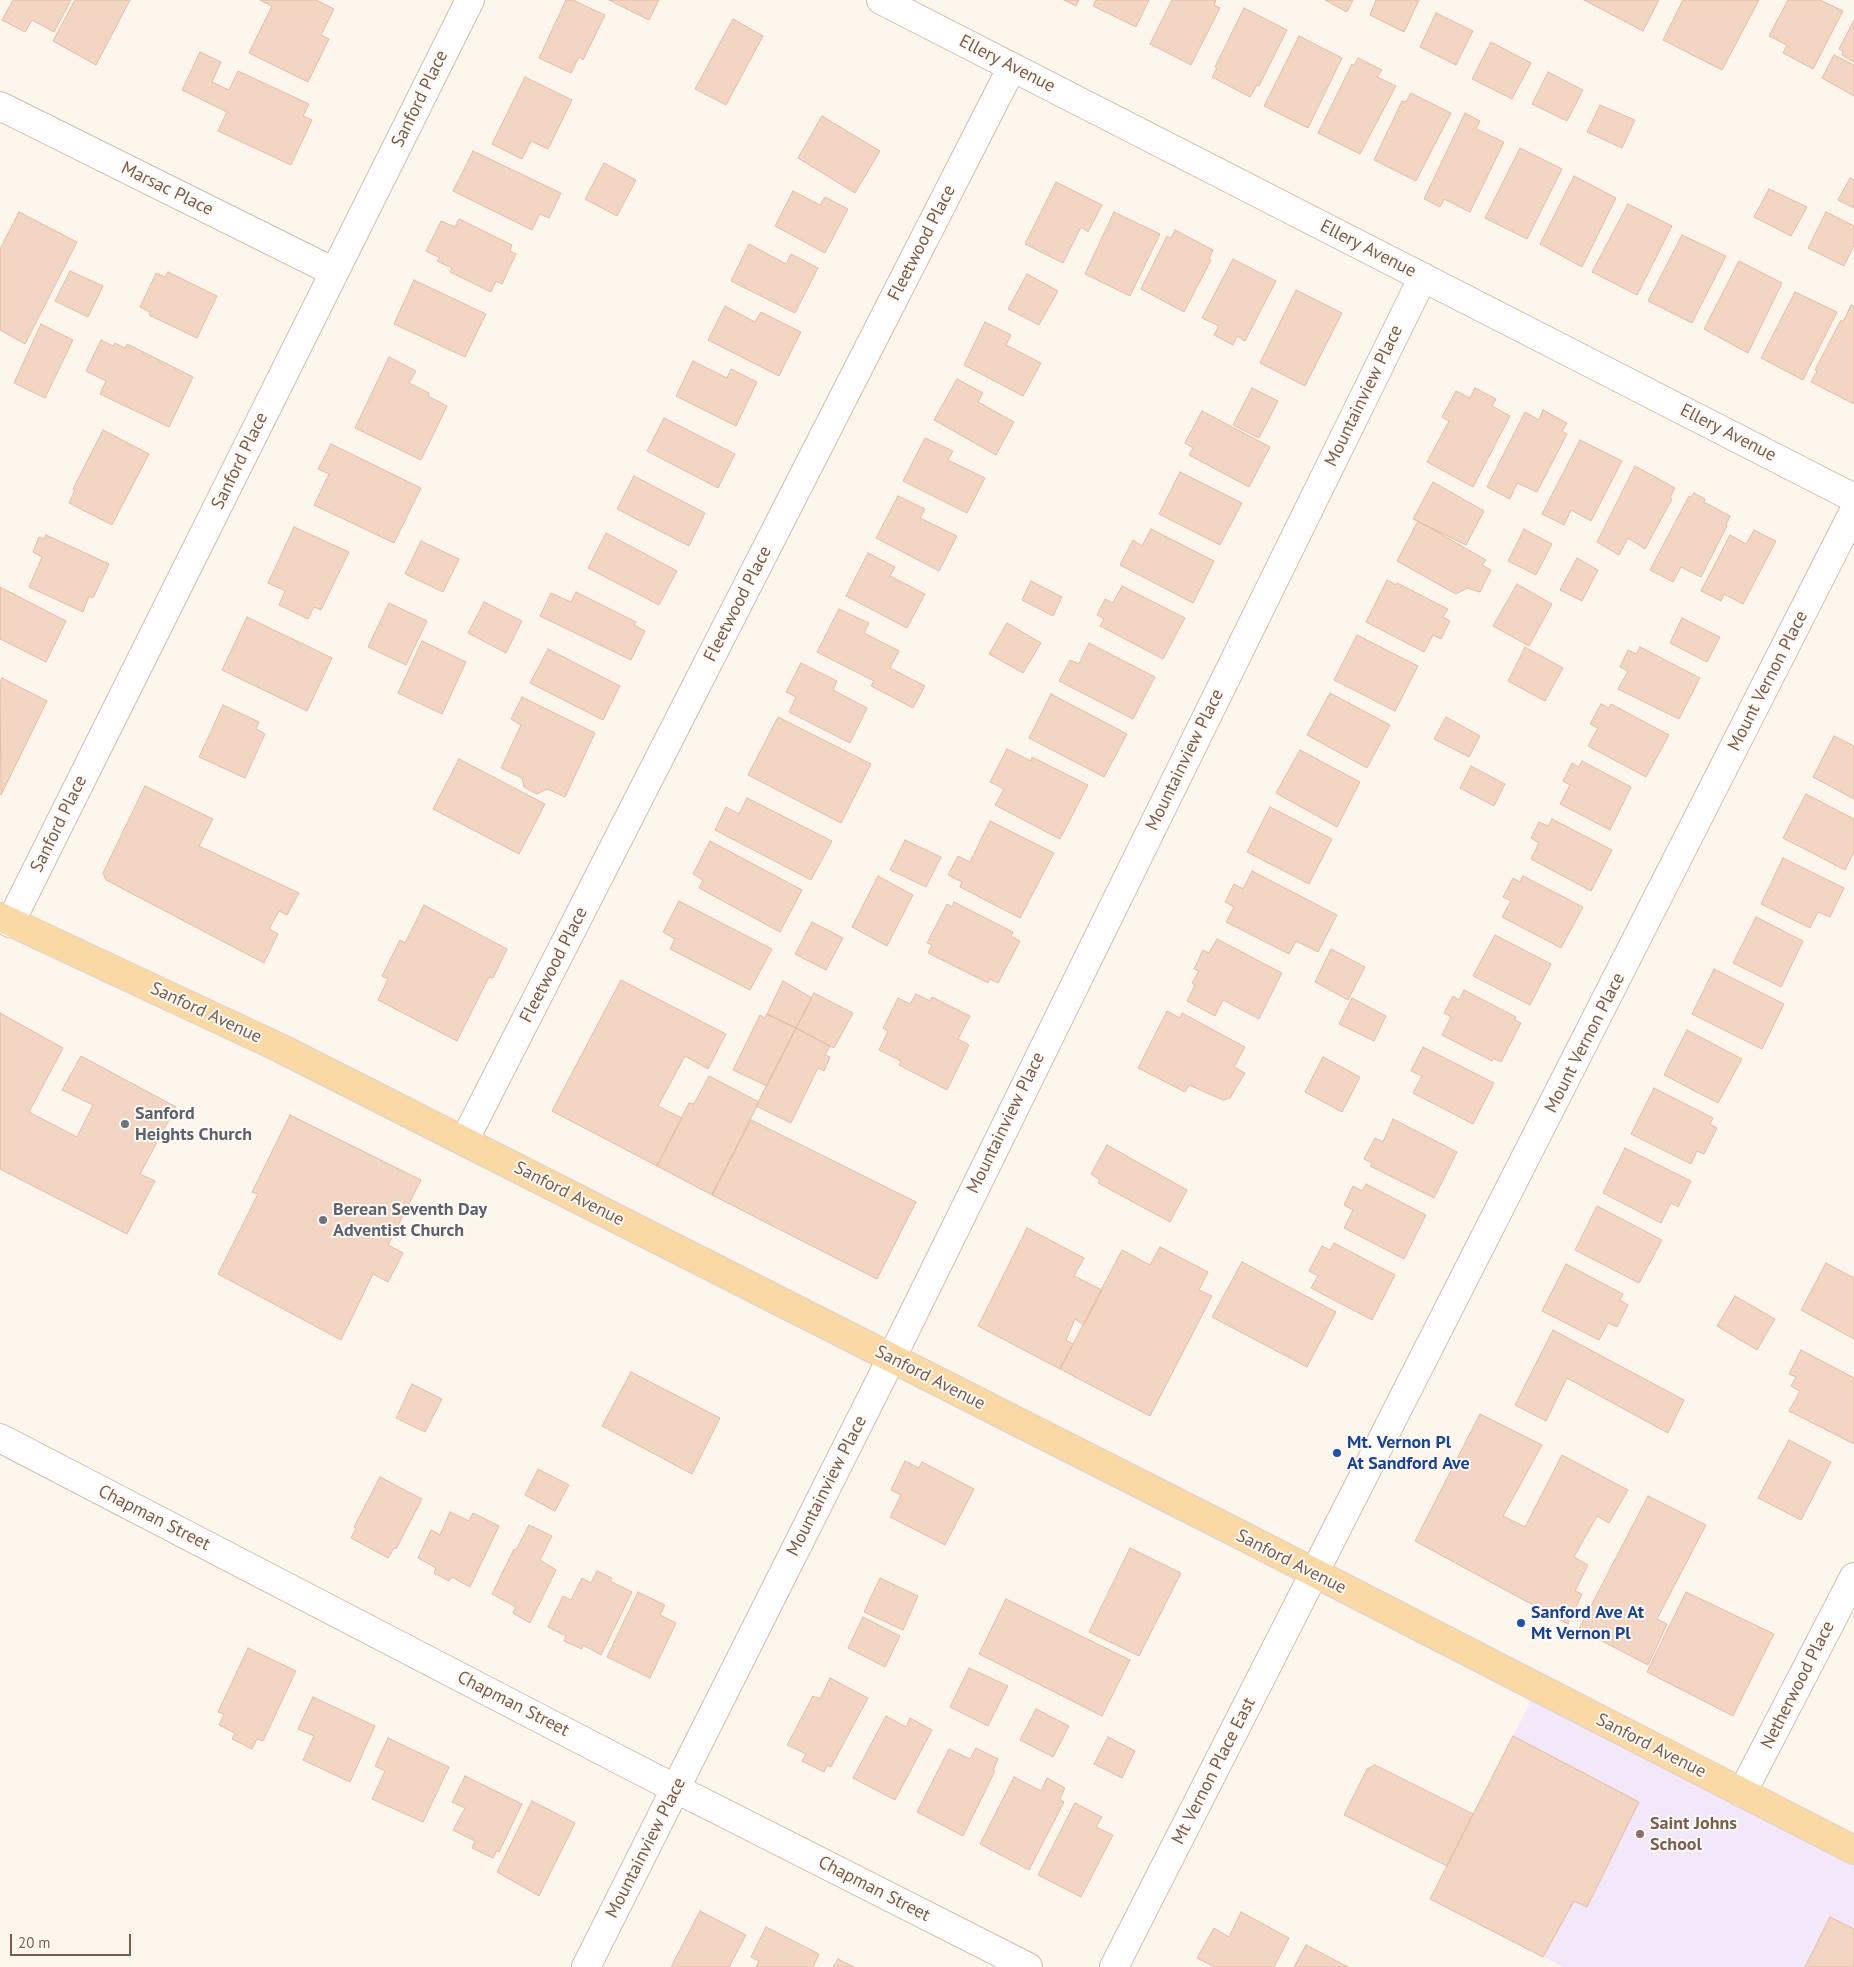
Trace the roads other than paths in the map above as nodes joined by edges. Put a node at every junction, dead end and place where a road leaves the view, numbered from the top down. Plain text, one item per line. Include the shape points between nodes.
1 (470, 0) edge
2 (881, 0) edge
3 (1012, 67) junction
4 (0, 106) edge
5 (334, 272) junction
6 (1423, 277) junction
7 (1854, 498) edge
8 (1854, 511) edge
9 (5, 920) edge
10 (464, 1141) junction
11 (891, 1358) junction
12 (0, 1438) edge
13 (1315, 1574) junction
14 (1854, 1577) edge
15 (676, 1789) junction
16 (1742, 1793) junction
17 (1854, 1850) edge
18 (586, 1967) edge
19 (1028, 1967) edge
20 (1114, 1967) edge

1 - 5 street, Sanford Place
2 - 3 street, Ellery Avenue
3 - 6 street, Ellery Avenue
3 - 10 street, Fleetwood Place
4 - 5 street, Marsac Place
5 - 9 street, Sanford Place
6 - 7 street, Ellery Avenue
6 - 11 street, Mountainview Place
8 - 13 street, Mount Vernon Place
9 - 10 main road, Sanford Avenue via 280,1048
10 - 11 main road, Sanford Avenue
11 - 13 main road, Sanford Avenue
11 - 15 street, Mountainview Place
12 - 15 street, Chapman Street
13 - 16 main road, Sanford Avenue
13 - 20 street, Mt Vernon Place East
14 - 16 street, Netherwood Place
15 - 18 street, Mountainview Place
15 - 19 street, Chapman Street
16 - 17 main road, Sanford Avenue

